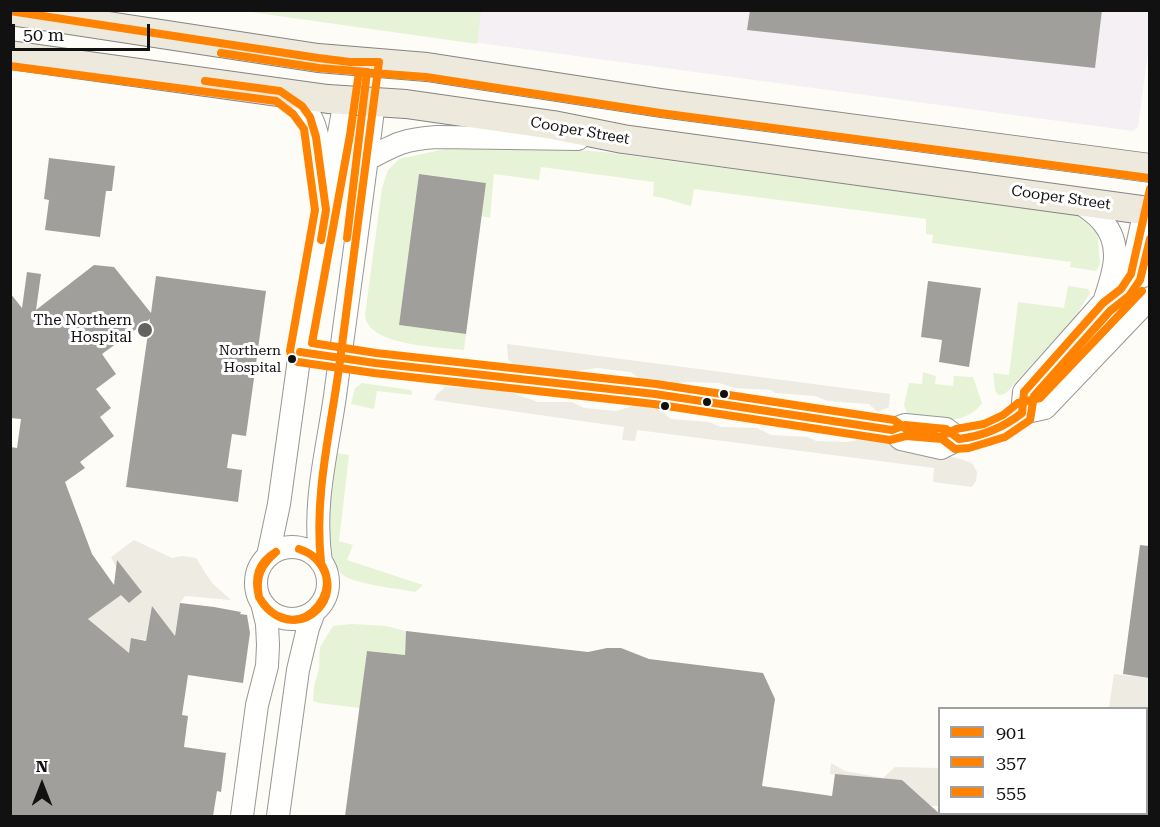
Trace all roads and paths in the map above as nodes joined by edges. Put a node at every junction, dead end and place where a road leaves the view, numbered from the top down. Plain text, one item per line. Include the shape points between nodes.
1 (10, 11) edge
2 (10, 56) edge
3 (350, 62) junction
4 (379, 62) junction
5 (280, 91) junction
6 (345, 100) junction
7 (374, 102) junction
8 (623, 139) junction
9 (368, 159) junction
10 (1149, 168) edge
11 (1077, 200) junction
12 (1148, 202) edge
13 (326, 210) junction
14 (1149, 297) edge
15 (1103, 303) junction
16 (300, 352) junction
17 (340, 358) junction
18 (1022, 413) junction
19 (268, 556) junction
20 (321, 562) junction
21 (262, 603) junction
22 (314, 612) junction
23 (242, 816) edge
24 (278, 816) edge

1 - 3 main road
2 - 5 main road, Cooper Street
3 - 4 main road
3 - 6 main road
4 - 7 main road
4 - 10 main road
5 - 6 main road, Cooper Street
5 - 13 street via 302,106 314,126
6 - 7 main road, Cooper Street
6 - 13 street
7 - 8 main road, Cooper Street via 553,125
7 - 9 street
8 - 9 street via 436,137 399,142
8 - 11 main road, Cooper Street
9 - 17 street
11 - 12 main road, Cooper Street
11 - 15 street via 1102,220 1112,235 1114,273
12 - 15 street via 1131,274
13 - 16 street
14 - 18 street via 1045,408
15 - 18 street via 1024,392
16 - 17 street
16 - 19 street
17 - 18 street via 655,394 892,430 904,425 946,429 959,439 987,434
17 - 20 street via 319,491
19 - 20 street via 296,547
19 - 21 street via 256,579
20 - 22 street via 328,590
21 - 22 street via 280,618 304,618
21 - 23 street via 267,624 267,666 257,705
22 - 24 street via 298,670

